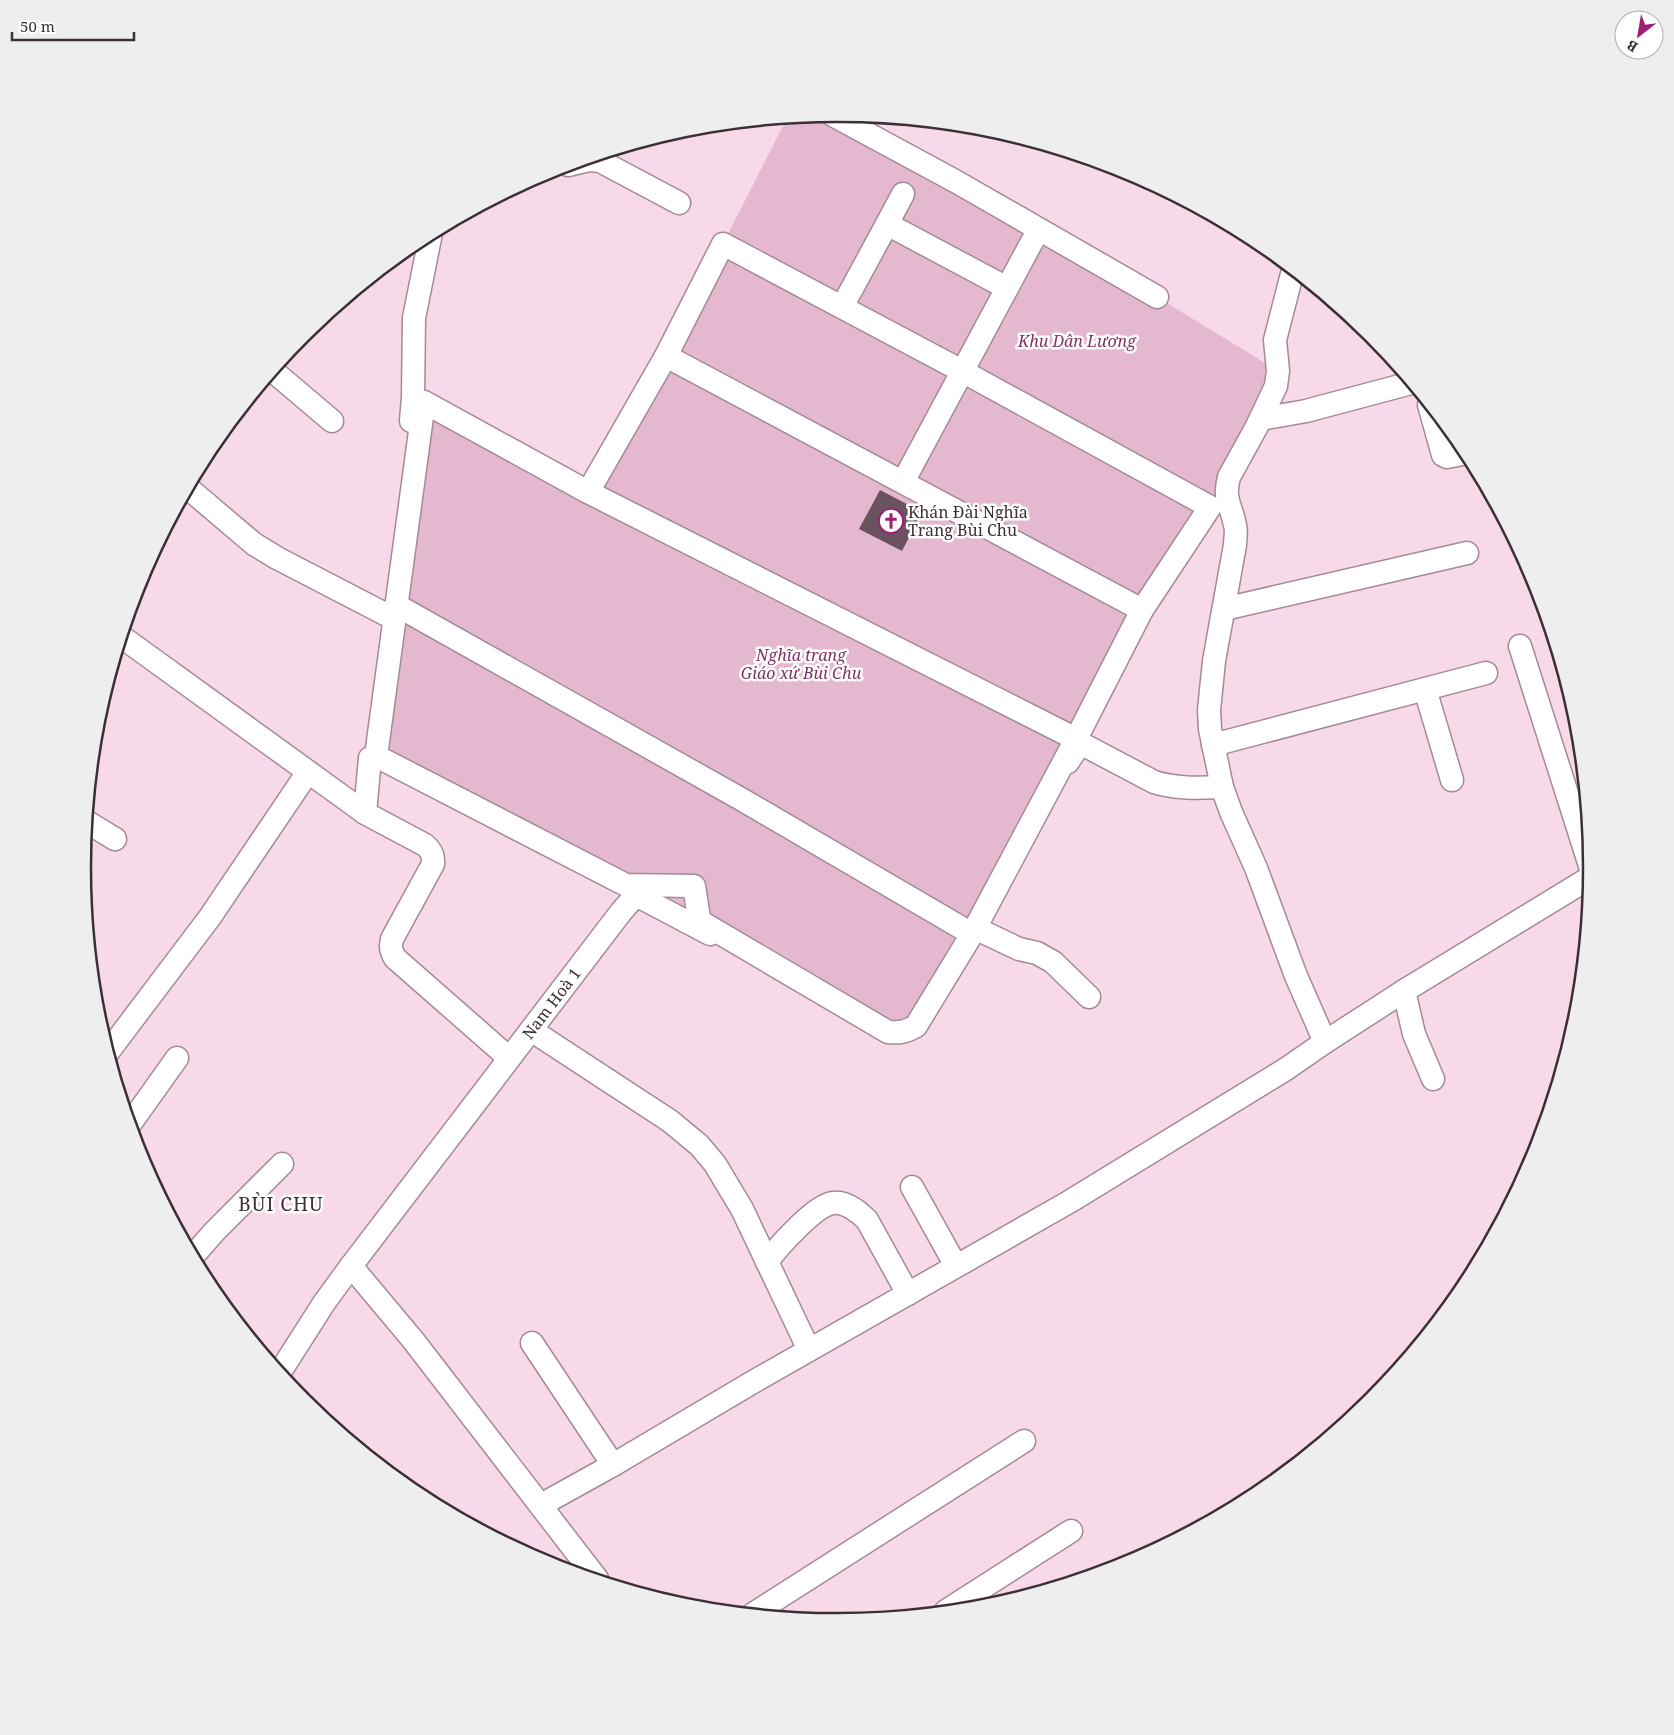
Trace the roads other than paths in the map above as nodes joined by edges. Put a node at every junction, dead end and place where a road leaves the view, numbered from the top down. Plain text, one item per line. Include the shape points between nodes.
1 (851, 122) edge
2 (600, 160) edge
3 (904, 194) dead end
4 (679, 203) dead end
5 (887, 224) junction
6 (1035, 236) dead end
7 (429, 243) edge
8 (1291, 276) edge
9 (1007, 288) junction
10 (1157, 297) dead end
11 (842, 307) junction
12 (666, 356) junction
13 (962, 371) junction
14 (277, 375) edge
15 (1405, 385) edge
16 (1260, 419) junction
17 (1433, 419) edge
18 (332, 422) dead end
19 (1458, 455) edge
20 (903, 482) junction
21 (193, 492) edge
22 (588, 492) junction
23 (1467, 553) dead end
24 (391, 610) junction
25 (1142, 610) junction
26 (1224, 610) junction
27 (127, 641) edge
28 (1520, 646) dead end
29 (1486, 673) dead end
30 (1425, 689) junction
31 (1076, 739) junction
32 (1213, 745) junction
33 (370, 758) junction
34 (308, 772) junction
35 (1452, 780) dead end
36 (1222, 787) junction
37 (366, 813) junction
38 (93, 825) edge
39 (115, 839) dead end
40 (1582, 840) edge
41 (1582, 882) edge
42 (636, 895) junction
43 (975, 932) junction
44 (1404, 991) junction
45 (1089, 997) dead end
46 (531, 1030) junction
47 (1325, 1042) junction
48 (113, 1045) edge
49 (177, 1058) dead end
50 (509, 1058) junction
51 (1433, 1078) dead end
52 (135, 1117) edge
53 (282, 1164) dead end
54 (912, 1187) dead end
55 (198, 1251) edge
56 (767, 1262) junction
57 (351, 1266) junction
58 (956, 1266) junction
59 (908, 1294) junction
60 (532, 1343) dead end
61 (809, 1350) junction
62 (283, 1367) edge
63 (1024, 1441) dead end
64 (613, 1466) junction
65 (541, 1505) junction
66 (1071, 1531) dead end
67 (592, 1572) edge
68 (959, 1603) edge
69 (761, 1609) edge

1 - 10 street
2 - 4 street
3 - 5 street
5 - 9 street
5 - 11 street
6 - 9 street
7 - 24 street via 414,318 413,397
8 - 16 street via 1275,340 1277,380
9 - 13 street
11 - 12 street via 723,244
11 - 13 street
12 - 20 street
12 - 22 street
13 - 20 street
13 - 25 street via 1210,507
14 - 18 street
15 - 16 street via 1306,411
16 - 26 street via 1227,486 1226,498 1236,526
17 - 19 street via 1443,455
20 - 25 street
21 - 24 street via 254,544 277,558
22 - 24 street via 424,402
22 - 31 street
23 - 26 street
24 - 33 street
24 - 43 street via 742,799
24 - 43 street via 376,756 626,885 694,886 701,922 888,1032 898,1033 916,1026
25 - 31 street
26 - 32 street via 1209,710
27 - 34 street
28 - 40 street
29 - 30 street
30 - 32 street
30 - 35 street
31 - 43 street
32 - 36 street
33 - 37 street
33 - 42 street
34 - 37 street
34 - 48 street via 210,917
36 - 43 street via 1166,786 1090,747 1080,746 1070,758
36 - 47 street
37 - 50 street via 425,844 434,857 392,939 390,947 395,958
38 - 39 street
41 - 44 street
42 - 43 street via 888,1035 900,1037 918,1030 933,1010
42 - 46 street, Nam Hoà 1
43 - 45 street via 1046,957
44 - 47 street
44 - 51 street via 1414,1034
46 - 50 street, Nam Hoà 1
46 - 56 street via 670,1121 700,1145 742,1209
47 - 58 street via 1111,1177
49 - 52 street
50 - 57 street, Nam Hoà 1
53 - 55 street
54 - 58 street
56 - 59 street via 815,1213 832,1202 839,1203 859,1212 867,1220
56 - 61 street
57 - 62 street, Nam Hoà 1
57 - 65 street
58 - 59 street
59 - 61 street
60 - 64 street
61 - 64 street
63 - 69 street
64 - 65 street
65 - 67 street
66 - 68 street

